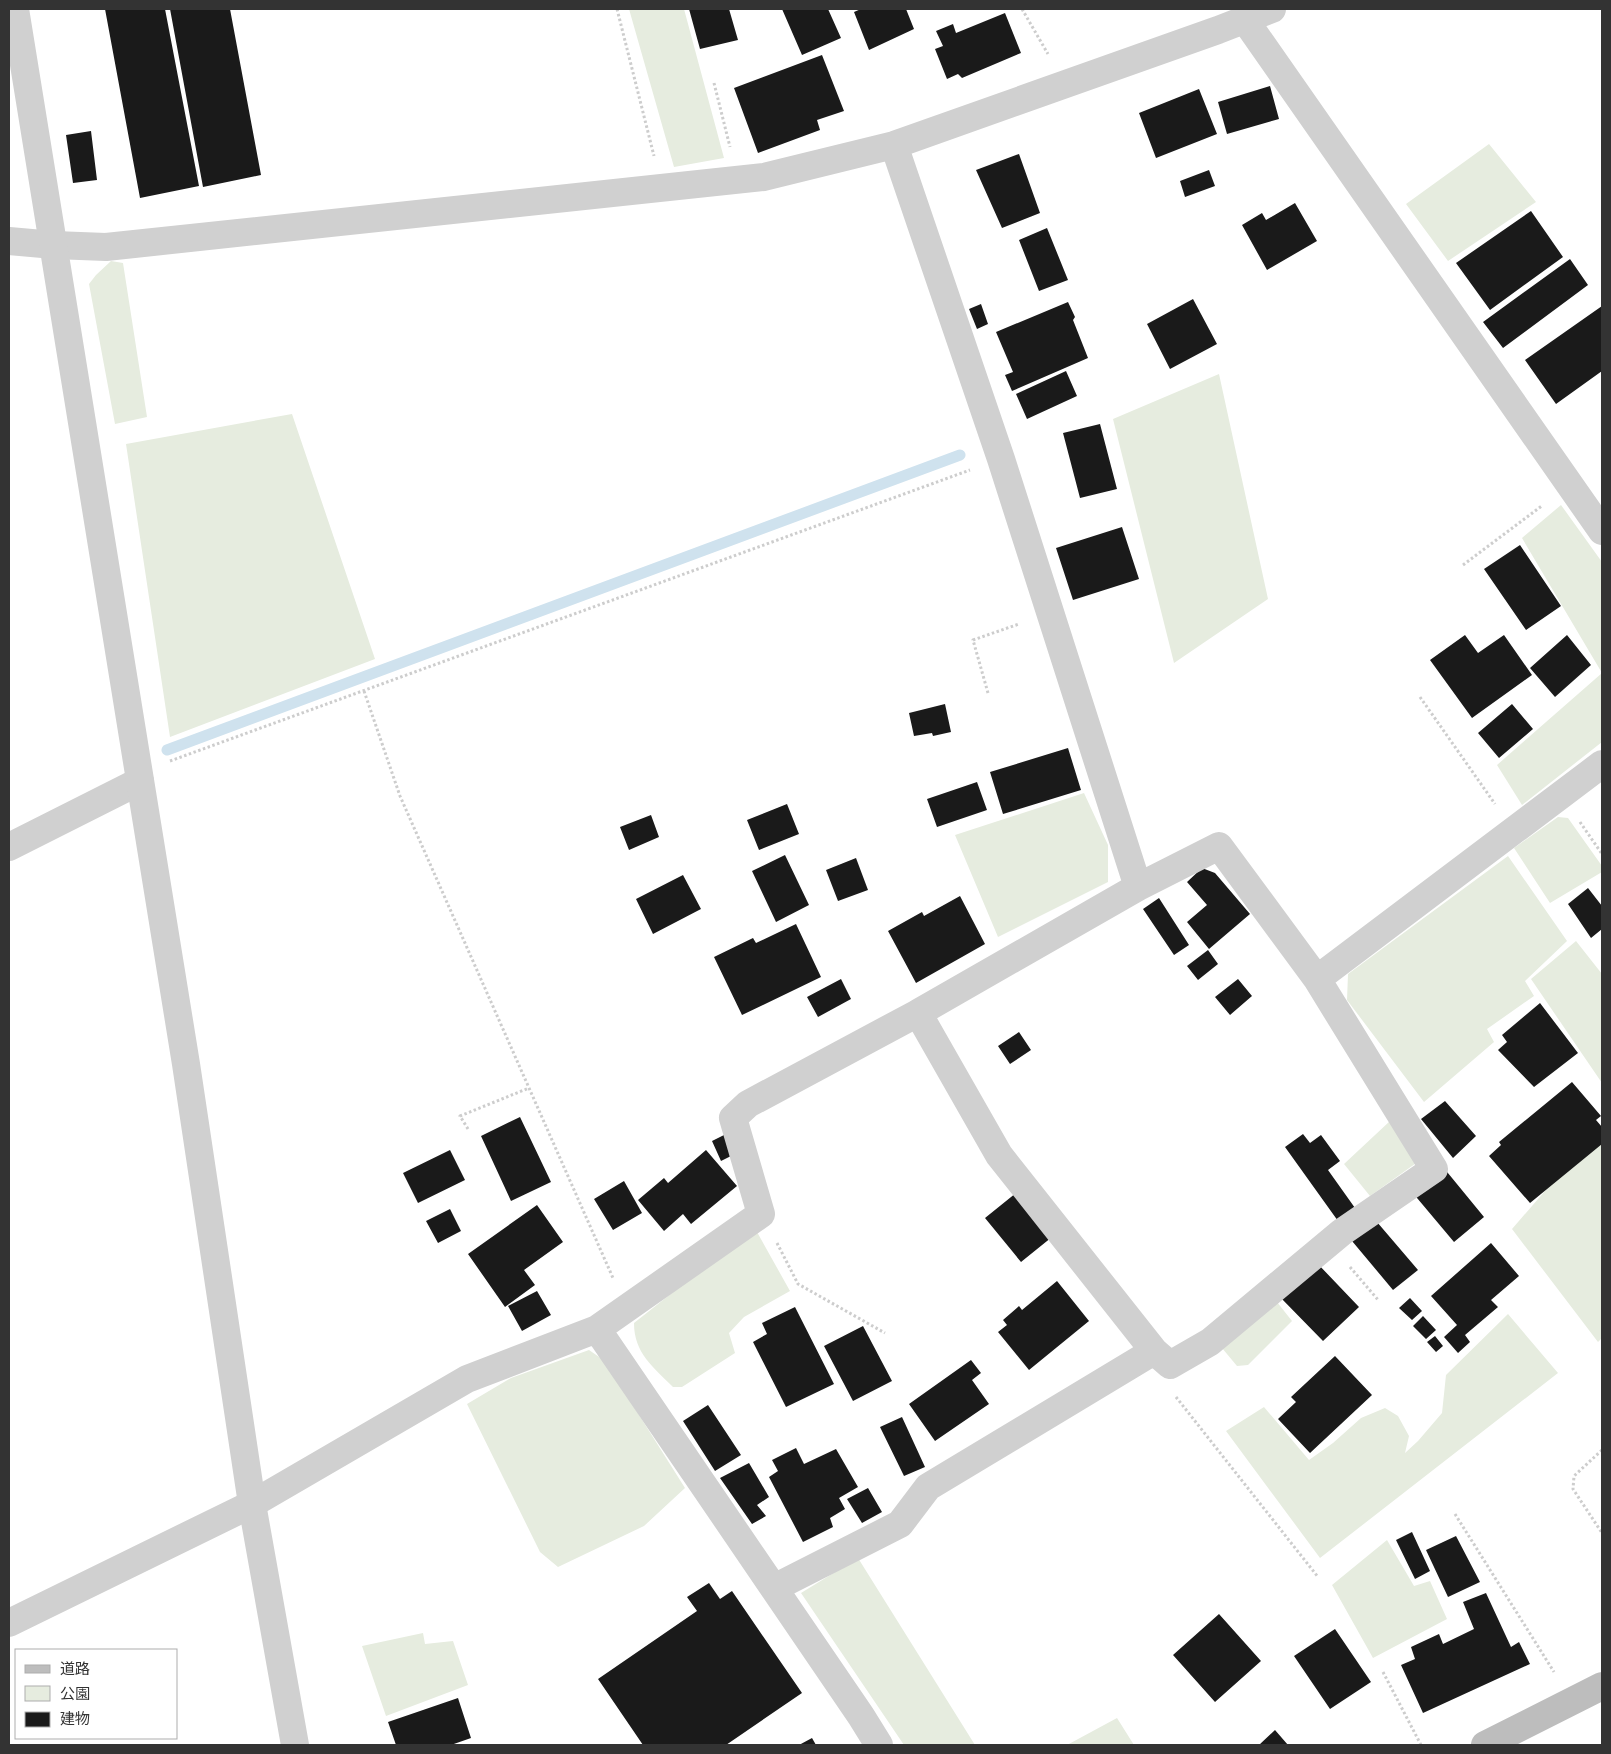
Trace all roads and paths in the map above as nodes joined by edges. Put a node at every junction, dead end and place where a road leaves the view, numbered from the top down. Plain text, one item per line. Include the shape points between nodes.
1 (15, 9) edge
2 (617, 9) edge
3 (1022, 9) edge
4 (1272, 9) edge
5 (1245, 20) junction
6 (714, 82) dead end
7 (1065, 84) junction
8 (894, 145) junction
9 (739, 180) junction
10 (662, 187) junction
11 (9, 241) edge
12 (54, 245) junction
13 (1001, 459) junction
14 (1570, 485) junction
15 (1602, 531) edge
16 (1463, 565) dead end
17 (1051, 614) junction
18 (364, 691) junction
19 (988, 693) dead end
20 (1420, 697) dead end
21 (1602, 764) edge
22 (139, 777) junction
23 (1514, 831) junction
24 (9, 847) edge
25 (1138, 886) junction
26 (1317, 979) junction
27 (918, 1013) junction
28 (529, 1088) junction
29 (468, 1129) dead end
30 (761, 1214) junction
31 (1329, 1243) junction
32 (1379, 1301) dead end
33 (626, 1308) junction
34 (597, 1329) junction
35 (885, 1333) dead end
36 (1149, 1354) junction
37 (1602, 1450) edge
38 (252, 1504) junction
39 (1455, 1514) dead end
40 (1602, 1533) edge
41 (1318, 1577) dead end
42 (774, 1588) junction
43 (9, 1623) edge
44 (1383, 1672) dead end
45 (1558, 1678) dead end
46 (1602, 1686) edge
47 (295, 1745) edge
48 (879, 1745) edge
49 (1421, 1745) edge
50 (1485, 1745) edge

1 - 12 street
2 - 10 path
3 - 7 path
4 - 5 street
5 - 7 street
5 - 14 street
6 - 9 path
7 - 8 street
8 - 9 street via 764,177
8 - 13 street
9 - 10 street
10 - 12 street via 106,247
11 - 12 street
12 - 22 street
13 - 17 street
13 - 18 path
14 - 15 street
14 - 16 path
17 - 19 path via 973,640
17 - 25 street
18 - 22 path
18 - 28 path via 400,796
20 - 23 path
21 - 23 street
22 - 24 street
22 - 38 street
23 - 26 street
25 - 26 street via 1219,846
25 - 27 street
26 - 31 street via 1434,1169
27 - 30 street via 748,1104 733,1118
27 - 36 street via 999,1155
28 - 29 path via 460,1116
28 - 33 path
30 - 33 street
30 - 35 path via 798,1284
31 - 32 path
31 - 36 street via 1210,1342 1170,1365
33 - 34 street
34 - 38 street via 467,1379
34 - 42 street
36 - 41 path
36 - 42 street via 928,1487 900,1524
37 - 40 path via 1574,1476 1574,1489
38 - 43 street
38 - 47 street
39 - 45 path
42 - 48 street
44 - 49 path
46 - 50 main road

